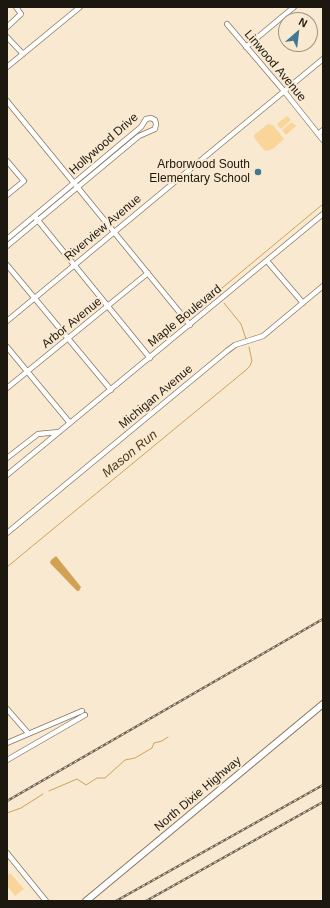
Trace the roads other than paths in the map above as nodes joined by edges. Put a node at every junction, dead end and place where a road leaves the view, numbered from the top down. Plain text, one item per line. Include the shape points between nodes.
1 (16, 7) edge
2 (80, 7) edge
3 (294, 7) edge
4 (227, 24) dead end
5 (7, 27) edge
6 (7, 37) edge
7 (246, 47) junction
8 (23, 54) junction
9 (323, 59) edge
10 (7, 67) edge
11 (284, 91) junction
12 (7, 101) edge
13 (323, 130) edge
14 (318, 134) junction
15 (323, 140) edge
16 (7, 161) edge
17 (76, 185) junction
18 (7, 195) edge
19 (323, 214) edge
20 (36, 218) junction
21 (115, 231) junction
22 (7, 239) edge
23 (7, 246) edge
24 (267, 262) junction
25 (7, 265) edge
26 (75, 265) junction
27 (148, 273) junction
28 (323, 286) edge
29 (34, 299) junction
30 (303, 303) junction
31 (108, 307) junction
32 (7, 321) edge
33 (190, 325) junction
34 (68, 339) junction
35 (7, 347) edge
36 (150, 358) junction
37 (28, 371) junction
38 (7, 388) edge
39 (111, 390) junction
40 (70, 423) junction
41 (60, 432) junction
42 (38, 434) junction
43 (47, 442) junction
44 (7, 458) edge
45 (7, 475) edge
46 (7, 533) edge
47 (323, 704) edge
48 (7, 709) edge
49 (84, 713) dead end
50 (78, 716) junction
51 (28, 733) junction
52 (7, 743) edge
53 (7, 760) edge
54 (7, 853) edge
55 (46, 901) edge
56 (86, 901) edge

1 - 5 street via 21,14
2 - 8 street
3 - 7 street
4 - 7 street, Linwood Avenue
6 - 8 street
7 - 11 street, Linwood Avenue
8 - 10 street
9 - 11 street, Riverview Avenue
11 - 14 street, Linwood Avenue
11 - 21 street, Riverview Avenue
12 - 17 street
13 - 14 street
14 - 15 street, Linwood Avenue
16 - 18 street via 24,181
17 - 17 street, Hollywood Drive via 139,136 155,129 155,120 146,119 141,127
17 - 20 street, Hollywood Drive
17 - 21 street
19 - 24 street, Maple Boulevard
20 - 22 street, Hollywood Drive
20 - 23 street, Hollywood Drive
20 - 26 street
21 - 26 street, Riverview Avenue
21 - 27 street
24 - 30 street
24 - 33 street, Maple Boulevard
25 - 29 street
26 - 29 street, Riverview Avenue
26 - 31 street
27 - 31 street, Arbor Avenue
27 - 33 street
28 - 30 street, Michigan Avenue
29 - 32 street, Riverview Avenue
29 - 34 street
30 - 46 street, Michigan Avenue via 263,336 235,345 227,351
31 - 34 street, Arbor Avenue
31 - 36 street
33 - 36 street, Maple Boulevard
34 - 37 street, Arbor Avenue
34 - 39 street
35 - 37 street
36 - 39 street, Maple Boulevard
37 - 38 street, Arbor Avenue
37 - 40 street
39 - 40 street, Maple Boulevard
40 - 41 street, Maple Boulevard
41 - 42 street
41 - 43 street, Maple Boulevard
42 - 43 street
42 - 44 street
43 - 45 street, Maple Boulevard
47 - 56 main road, North Dixie Highway
48 - 51 street
49 - 50 street
50 - 51 street
50 - 53 street
51 - 52 street
54 - 55 street

